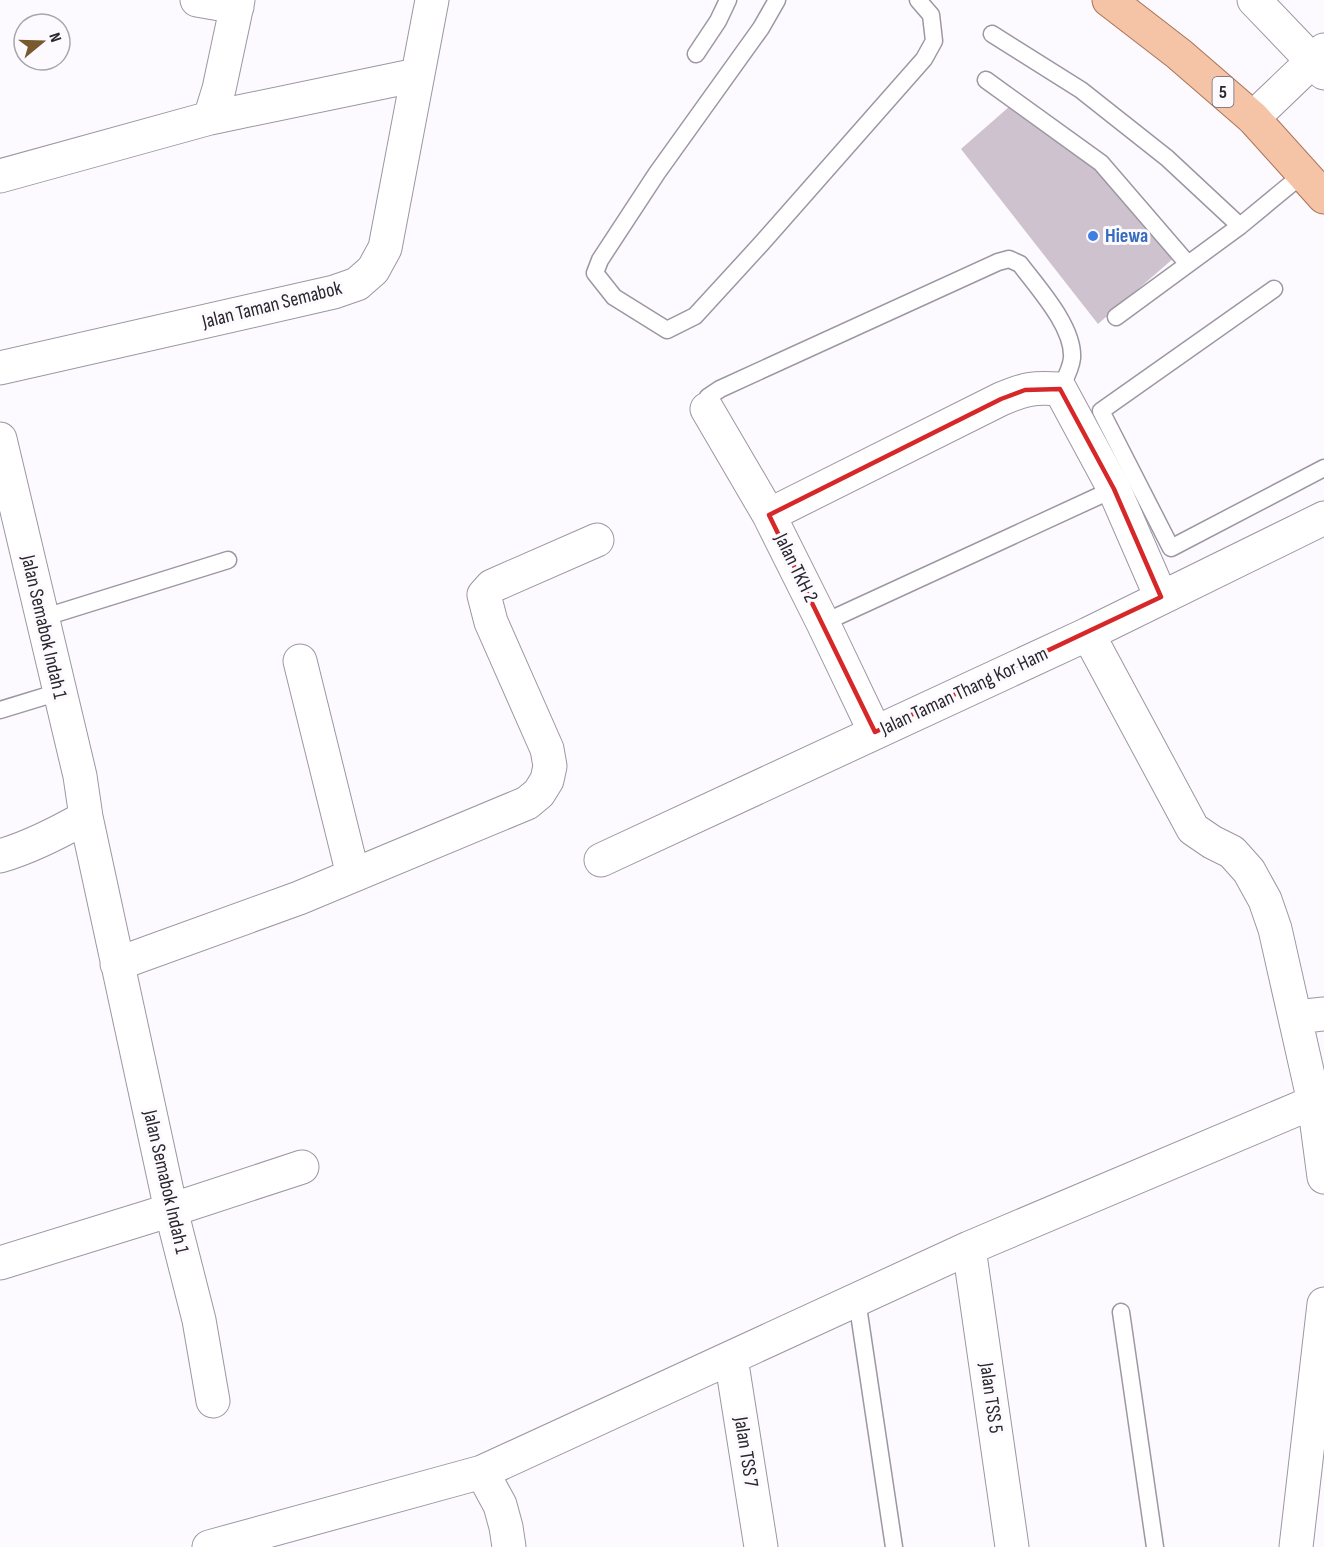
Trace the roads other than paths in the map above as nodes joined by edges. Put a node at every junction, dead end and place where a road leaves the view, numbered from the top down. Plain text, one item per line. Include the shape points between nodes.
1 (197, 0) edge
2 (432, 0) edge
3 (728, 0) edge
4 (777, 0) edge
5 (918, 0) edge
6 (1254, 0) edge
7 (1116, 1) edge
8 (238, 3) edge
9 (992, 34) dead end
10 (696, 54) dead end
11 (1320, 61) edge
12 (417, 75) junction
13 (986, 80) dead end
14 (210, 118) junction
15 (1253, 118) junction
16 (0, 176) edge
17 (1314, 185) edge
18 (1240, 226) junction
19 (1188, 264) junction
20 (1274, 289) dead end
21 (1116, 317) dead end
22 (0, 368) edge
23 (1060, 389) junction
24 (706, 409) joint
25 (0, 439) edge
26 (1324, 468) edge
27 (1114, 489) junction
28 (769, 515) junction
29 (1324, 518) edge
30 (597, 540) dead end
31 (228, 560) dead end
32 (1161, 597) junction
33 (42, 618) junction
34 (823, 622) junction
35 (1088, 634) junction
36 (300, 661) dead end
37 (59, 692) junction
38 (0, 710) edge
39 (875, 732) junction
40 (86, 817) junction
41 (0, 856) edge
42 (601, 860) dead end
43 (353, 875) junction
44 (117, 964) junction
45 (1310, 1015) edge
46 (1314, 1102) junction
47 (302, 1167) dead end
48 (1324, 1177) edge
49 (171, 1210) junction
50 (969, 1248) junction
51 (0, 1263) edge
52 (857, 1300) junction
53 (1324, 1304) edge
54 (1120, 1312) dead end
55 (731, 1358) junction
56 (1321, 1358) edge
57 (213, 1401) dead end
58 (482, 1472) junction
59 (209, 1547) edge
60 (509, 1547) edge
61 (761, 1547) edge
62 (894, 1547) edge
63 (1012, 1547) edge
64 (1155, 1547) edge
65 (1296, 1547) edge

1 - 8 street
2 - 12 street, Jalan Taman Semabok
3 - 10 lane
4 - 5 lane via 600,260 596,273 614,297 667,330 695,316 924,59 934,41 931,15
6 - 11 street
7 - 15 main road, 5
8 - 14 street
9 - 18 lane via 1081,90 1167,158
11 - 15 street
12 - 14 street
12 - 22 street, Jalan Taman Semabok via 385,248 373,270 357,284
13 - 19 lane via 1101,163
14 - 16 street
15 - 17 main road, 5
17 - 18 lane
18 - 19 lane
19 - 21 lane
20 - 26 lane via 1101,411 1171,548
23 - 24 lane via 1072,356 1070,339 1064,324 1020,264 1009,259 720,389 708,397
23 - 27 street
23 - 28 street via 1025,390 1001,399
24 - 28 street, Jalan TKH 2
25 - 33 street, Jalan Semabok Indah 1
27 - 32 street
27 - 34 lane
28 - 34 street, Jalan TKH 2
29 - 32 street, Jalan Taman Thang Kor Ham
30 - 43 street via 492,585 484,595 491,622 548,749 550,766 539,793 527,803
31 - 33 lane
32 - 35 street, Jalan Taman Thang Kor Ham
33 - 37 street, Jalan Semabok Indah 1
34 - 39 street, Jalan TKH 2
35 - 39 street, Jalan Taman Thang Kor Ham
35 - 45 street via 1193,829 1232,852 1249,871 1265,900
36 - 43 street
37 - 38 lane
37 - 40 street, Jalan Semabok Indah 1
39 - 42 street, Jalan Taman Thang Kor Ham
40 - 41 street via 56,834
40 - 44 street, Jalan Semabok Indah 1
43 - 44 street
44 - 49 street, Jalan Semabok Indah 1
45 - 46 street
46 - 48 street
46 - 50 street
47 - 49 street
49 - 51 street
49 - 57 street, Jalan Semabok Indah 1 via 199,1320
50 - 52 street
50 - 63 street, Jalan TSS 5
52 - 55 street
52 - 62 lane
53 - 56 street
54 - 64 lane
55 - 58 street
55 - 61 street, Jalan TSS 7
56 - 65 street
58 - 59 street
58 - 60 street via 500,1505

